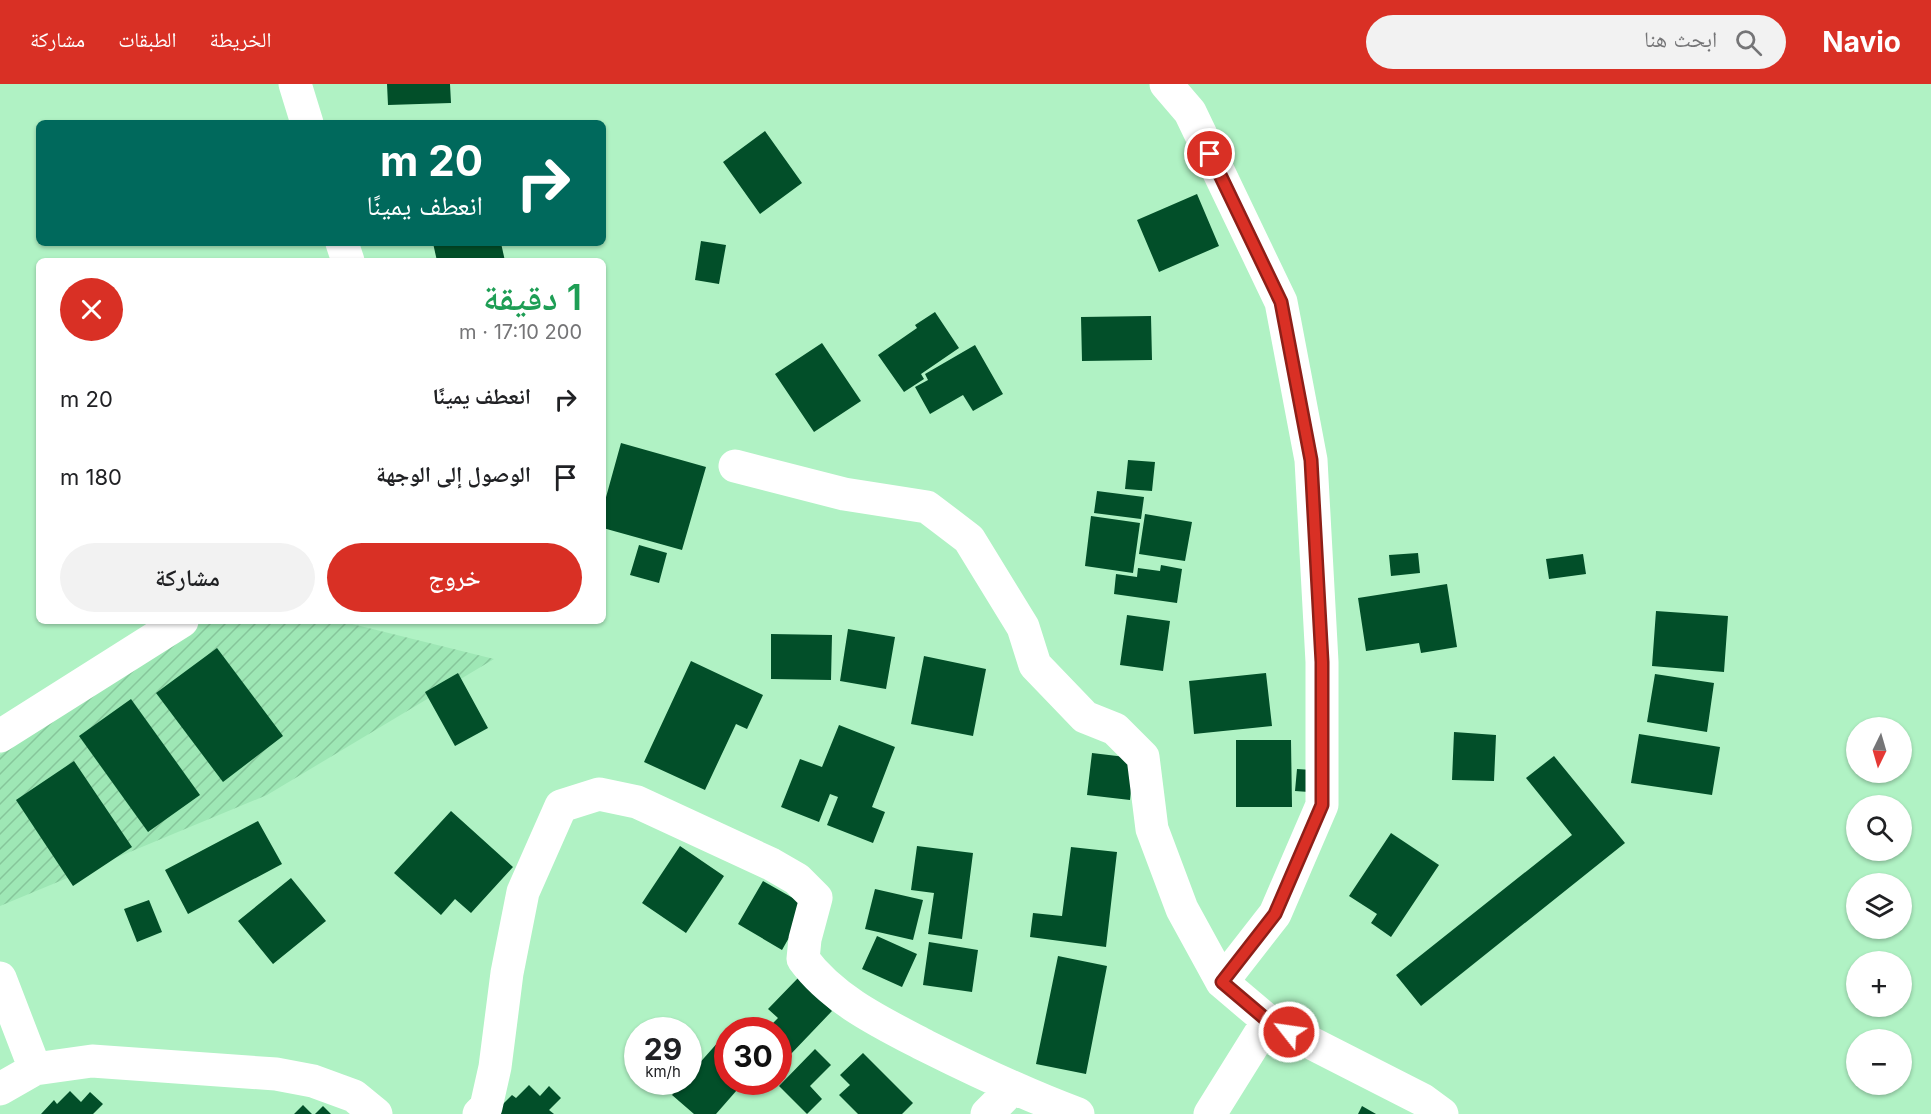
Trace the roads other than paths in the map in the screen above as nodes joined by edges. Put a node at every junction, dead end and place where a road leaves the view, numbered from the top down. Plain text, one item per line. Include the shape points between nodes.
1 (295, 84) edge
2 (1166, 84) edge
3 (306, 120) edge
4 (735, 466) dead end
5 (177, 624) edge
6 (0, 736) edge
7 (0, 978) edge
8 (1222, 982) junction
9 (1268, 1021) junction
10 (35, 1068) junction
11 (0, 1089) edge
12 (1011, 1089) junction
13 (376, 1114) edge
14 (479, 1114) edge
15 (987, 1114) edge
16 (1078, 1114) edge
17 (1210, 1114) edge
18 (1442, 1114) edge

1 - 3 street
2 - 8 street via 1190,112 1281,302 1311,460 1322,662 1322,805 1275,914
4 - 8 street via 844,494 927,507 969,539 1023,627 1035,666 1085,717 1115,729 1143,757 1152,829 1182,909
5 - 6 street
7 - 10 street
8 - 9 street
9 - 17 street
9 - 18 street via 1423,1100
10 - 11 street
10 - 13 street via 92,1061 276,1074 312,1081 354,1096
12 - 14 street via 871,1017 817,978 803,959 816,898 797,879 637,802 599,794 561,806 523,892 507,973 495,1067 486,1107
12 - 15 street
12 - 16 street

